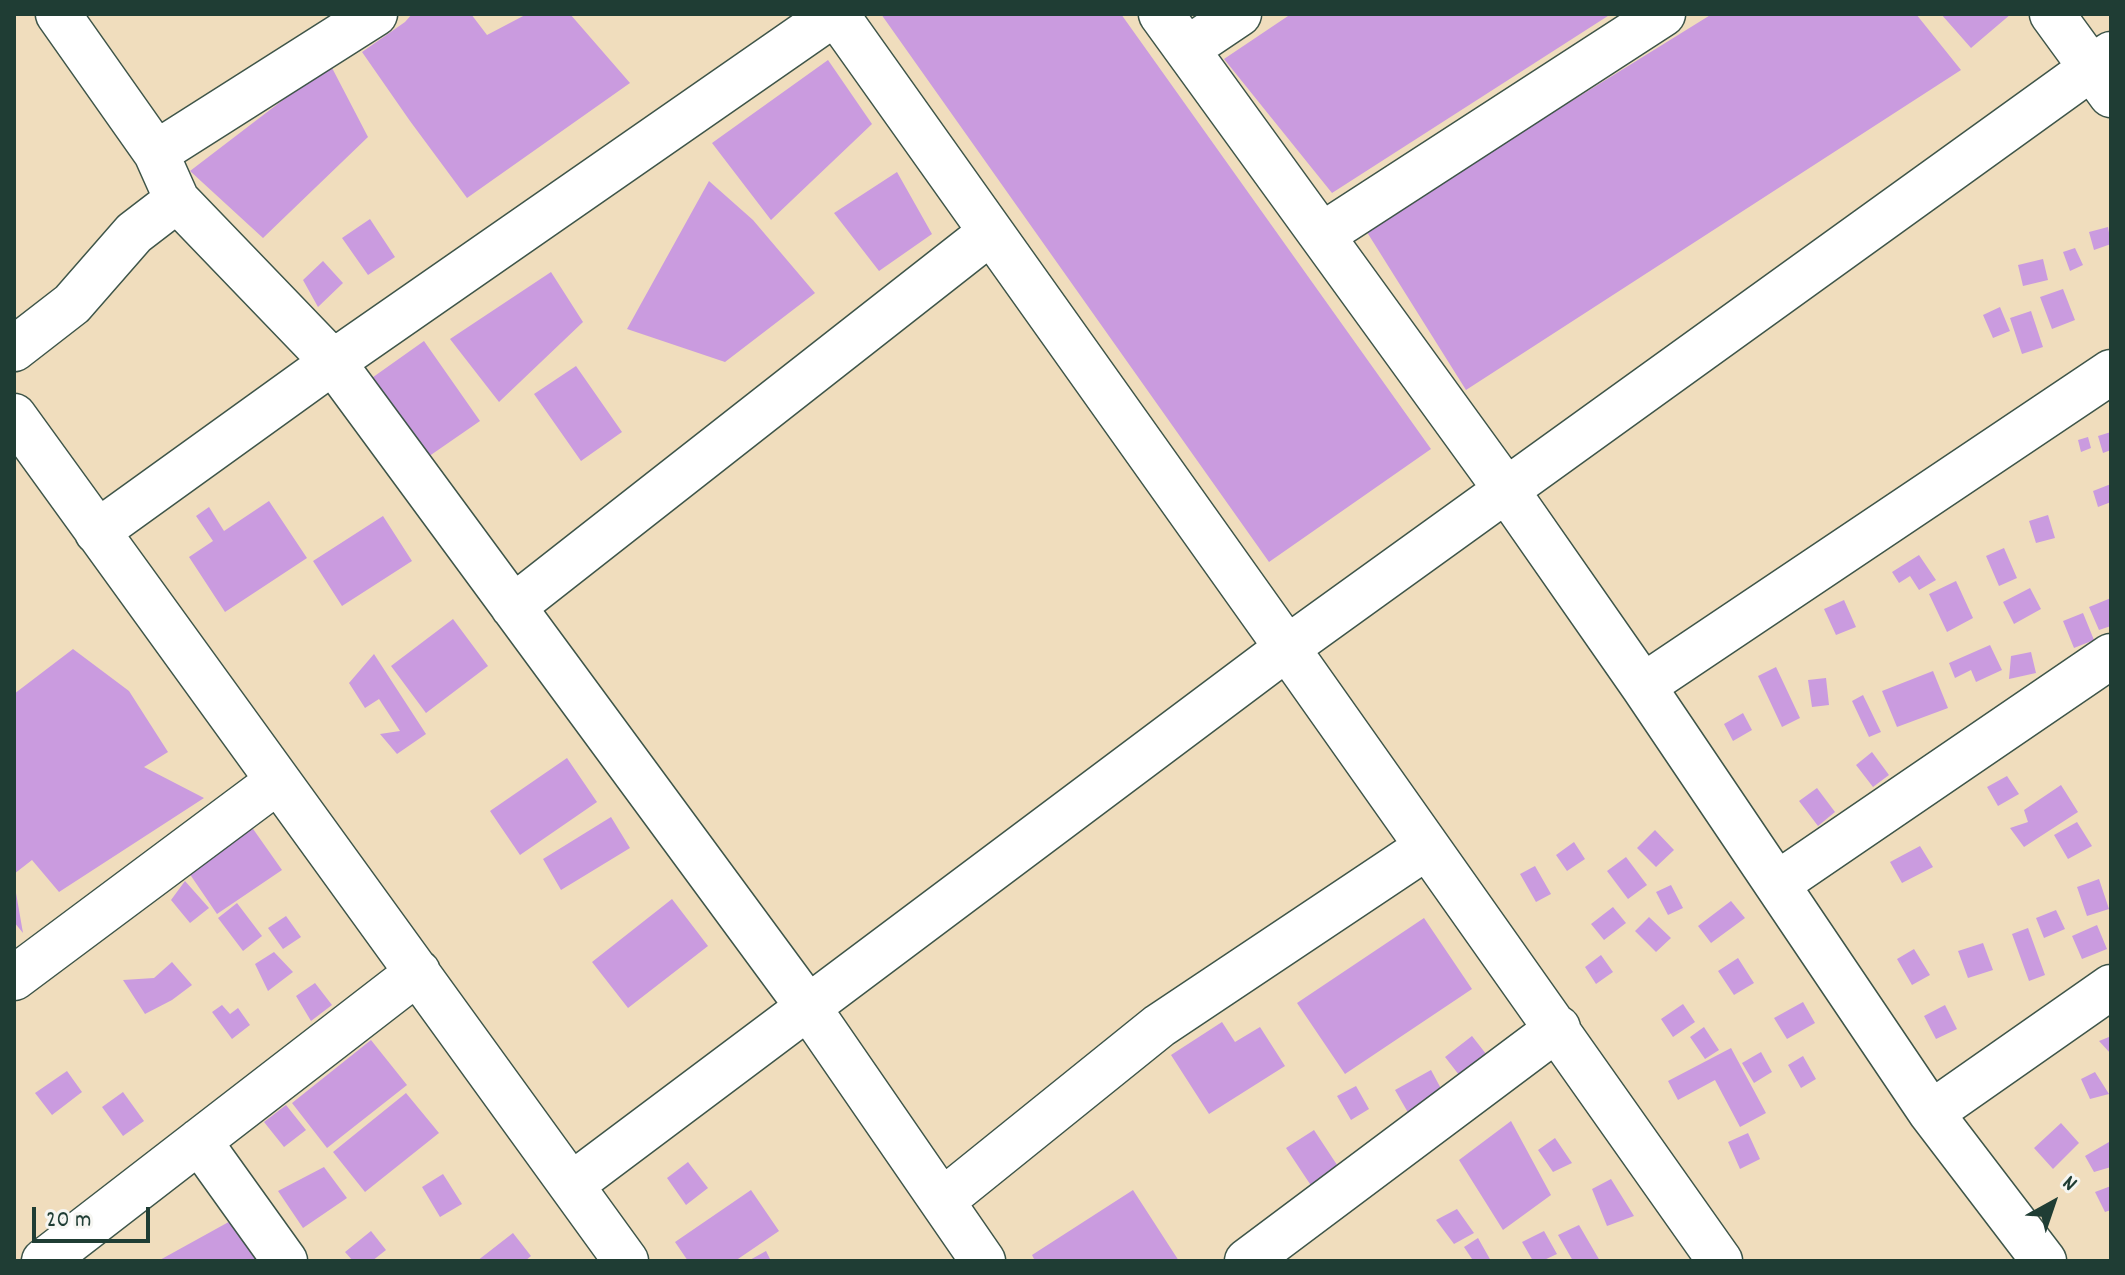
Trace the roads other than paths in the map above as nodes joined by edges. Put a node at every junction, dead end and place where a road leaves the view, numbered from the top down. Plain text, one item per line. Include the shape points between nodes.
1 (58, 14) edge
2 (375, 14) edge
3 (835, 14) edge
4 (1161, 14) edge
5 (1239, 14) edge
6 (1663, 14) edge
7 (2052, 14) edge
8 (1187, 49) junction
9 (2104, 73) edge
10 (156, 153) junction
11 (177, 200) junction
12 (991, 232) junction
13 (1322, 235) junction
14 (14, 349) edge
15 (333, 362) junction
16 (2111, 372) edge
17 (14, 416) edge
18 (1507, 491) junction
19 (97, 532) junction
20 (513, 607) junction
21 (1287, 648) junction
22 (2111, 656) edge
23 (1643, 686) junction
24 (278, 781) junction
25 (1427, 847) junction
26 (1777, 884) junction
27 (418, 972) junction
28 (14, 978) edge
29 (2111, 987) edge
30 (808, 1007) junction
31 (1558, 1028) junction
32 (1931, 1113) junction
33 (199, 1141) junction
34 (571, 1185) junction
35 (942, 1201) junction
36 (44, 1261) edge
37 (285, 1261) edge
38 (626, 1261) edge
39 (983, 1261) edge
40 (1247, 1261) edge
41 (1720, 1261) edge
42 (2044, 1261) edge

1 - 10 street
2 - 10 street
3 - 12 street
3 - 15 street
4 - 8 street
5 - 8 street
6 - 13 street
7 - 9 street
8 - 13 street
9 - 18 street
10 - 11 street
11 - 14 street via 134,233 72,304
11 - 15 street
12 - 20 street
12 - 21 street
13 - 18 street
15 - 19 street
15 - 20 street
16 - 23 street
17 - 19 street
18 - 21 street
18 - 23 street
19 - 24 street
20 - 30 street
21 - 25 street
21 - 30 street
22 - 26 street
23 - 26 street
24 - 27 street
24 - 28 street
25 - 31 street
25 - 35 street via 1159,1026
26 - 32 street
27 - 33 street
27 - 34 street
29 - 32 street
30 - 34 street
30 - 35 street
31 - 40 street
31 - 41 street
32 - 42 street
33 - 36 street
33 - 37 street
34 - 38 street
35 - 39 street

